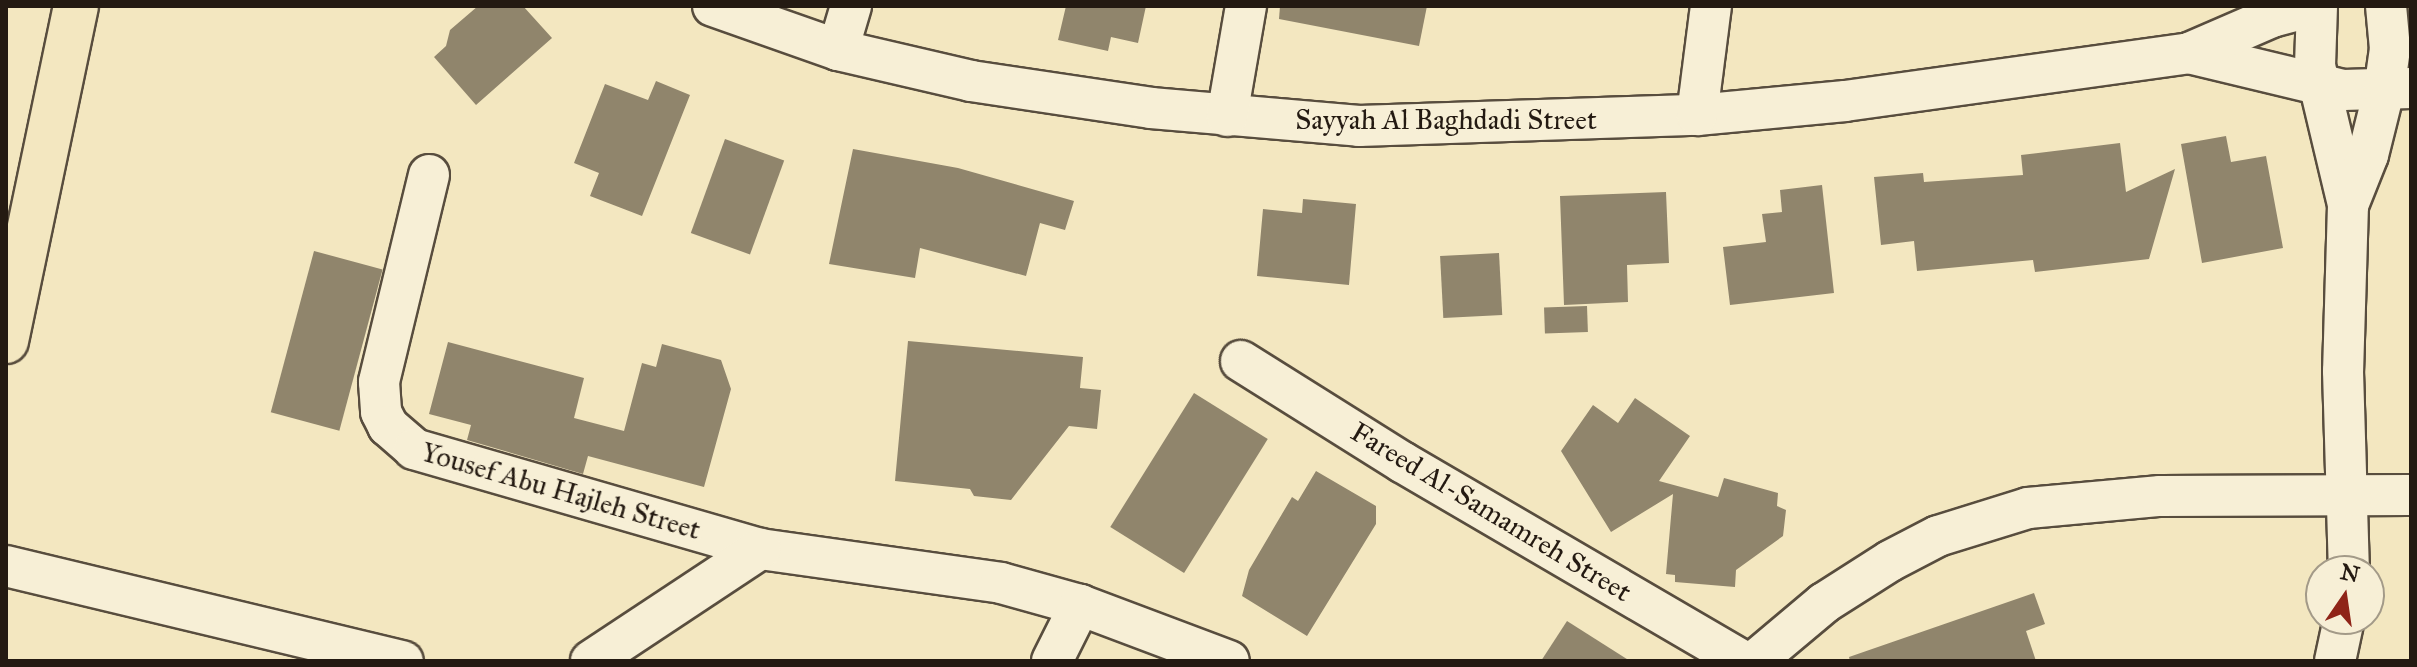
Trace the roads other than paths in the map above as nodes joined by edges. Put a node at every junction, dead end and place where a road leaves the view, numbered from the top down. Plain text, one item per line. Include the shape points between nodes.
1 (76, 6) edge
2 (713, 6) edge
3 (851, 6) edge
4 (1246, 6) edge
5 (1711, 6) edge
6 (2315, 6) edge
7 (2385, 11) edge
8 (838, 50) junction
9 (2189, 53) junction
10 (2318, 85) junction
11 (2398, 90) edge
12 (1697, 115) junction
13 (1227, 116) junction
14 (429, 175) dead end
15 (2348, 205) junction
16 (6, 341) edge
17 (1241, 361) dead end
18 (2350, 494) junction
19 (2411, 495) edge
20 (760, 549) junction
21 (2349, 555) edge
22 (6, 566) edge
23 (1080, 605) junction
24 (2341, 635) edge
25 (403, 661) edge
26 (591, 661) edge
27 (1052, 661) edge
28 (1229, 661) edge
29 (1743, 661) edge
30 (1755, 661) edge
31 (2335, 661) edge

1 - 16 main road
2 - 8 street, Sayyah Al Baghdadi Street
3 - 8 street
4 - 13 street
5 - 12 street
6 - 9 street, Sayyah Al Baghdadi Street via 2272,17
6 - 10 street
7 - 11 street
8 - 13 street, Sayyah Al Baghdadi Street via 971,81
9 - 10 street, Sayyah Al Baghdadi Street
9 - 12 street, Sayyah Al Baghdadi Street via 1845,101
10 - 11 street, Sayyah Al Baghdadi Street
10 - 15 street
11 - 15 street
12 - 13 street, Sayyah Al Baghdadi Street via 1442,126
14 - 20 street, Yousef Abu Hajleh Street via 380,370 381,412 388,426 428,456 560,488
15 - 18 street via 2343,371
17 - 29 street, Fareed Al-Samamreh Street via 1402,462
18 - 19 street
18 - 21 street
18 - 30 street via 2160,496 2028,508 1938,536 1890,561 1824,603
20 - 23 street, Yousef Abu Hajleh Street via 959,576
20 - 26 street, Yousef Abu Hajleh Street
22 - 25 street
23 - 27 street
23 - 28 street, Yousef Abu Hajleh Street
24 - 31 street

